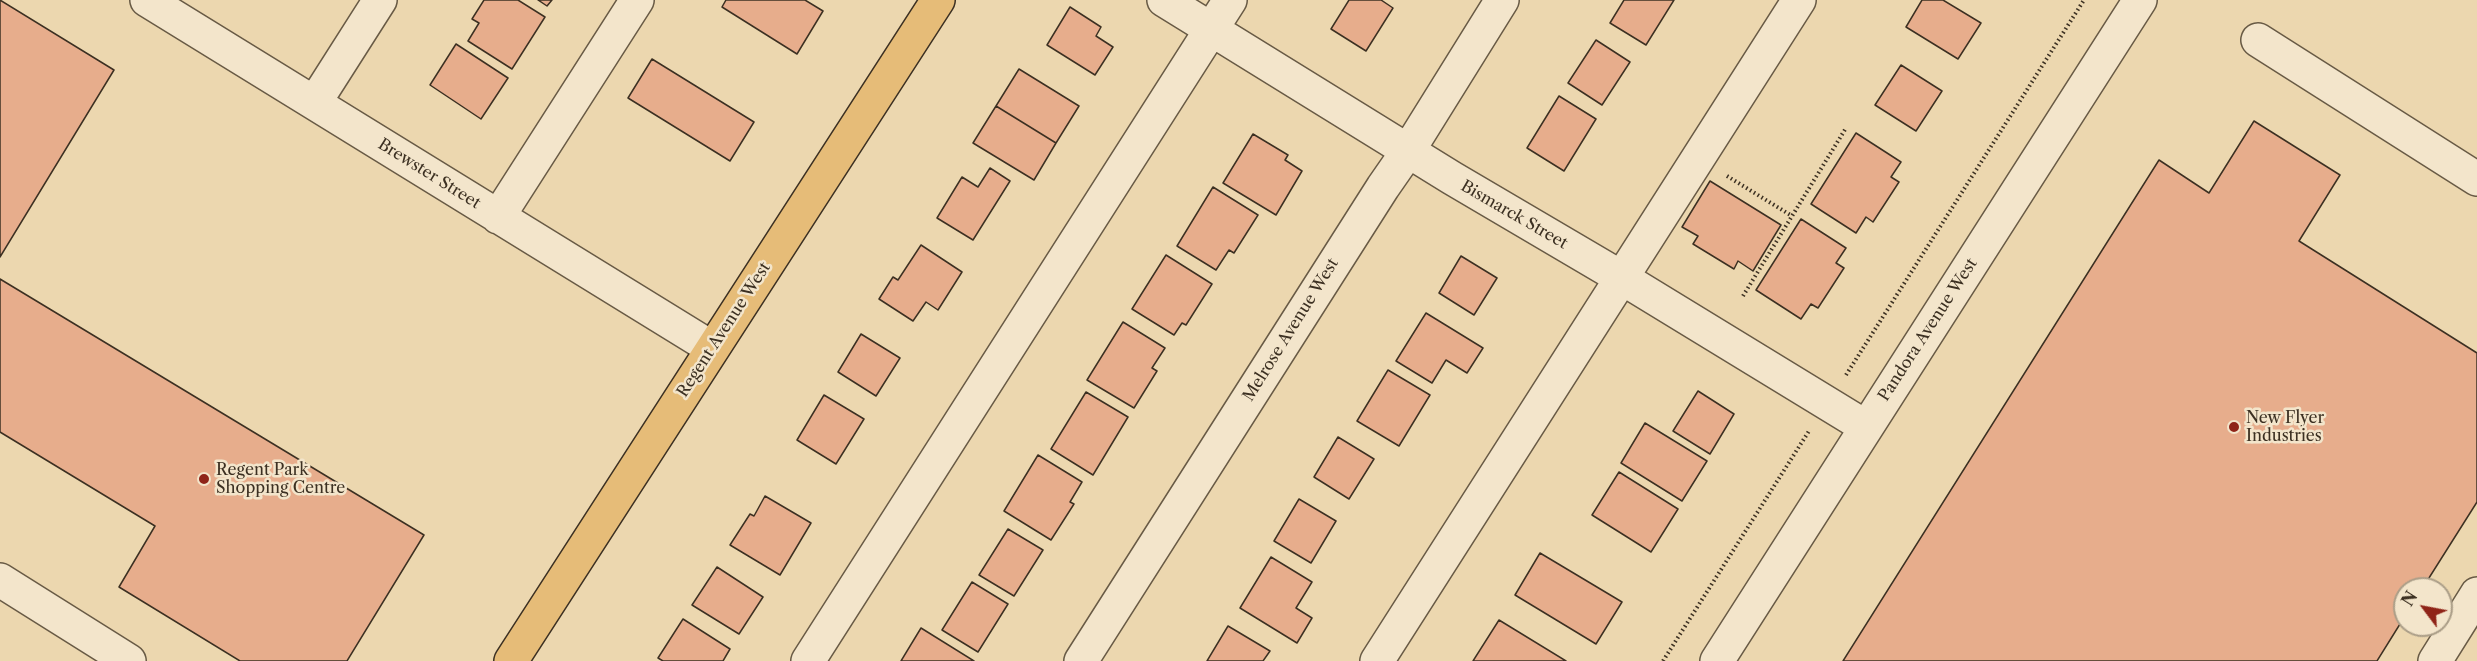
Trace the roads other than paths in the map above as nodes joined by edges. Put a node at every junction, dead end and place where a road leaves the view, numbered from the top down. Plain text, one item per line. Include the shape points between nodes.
1 (147, 0) edge
2 (380, 0) edge
3 (637, 0) edge
4 (938, 0) edge
5 (1164, 0) edge
6 (1230, 0) edge
7 (1502, 0) edge
8 (1799, 0) edge
9 (2140, 0) edge
10 (1212, 29) junction
11 (2258, 40) dead end
12 (315, 102) junction
13 (1408, 151) junction
14 (2477, 179) edge
15 (498, 217) junction
16 (1622, 278) junction
17 (712, 348) junction
18 (1866, 427) junction
19 (0, 580) edge
20 (2477, 594) edge
21 (129, 661) edge
22 (511, 661) edge
23 (808, 661) edge
24 (1081, 661) edge
25 (1377, 661) edge
26 (1717, 661) edge
27 (2434, 661) edge

1 - 12 street, Brewster Street
2 - 12 street
3 - 15 street
4 - 17 main road, Regent Avenue West
5 - 10 street, Bismarck Street
6 - 10 street
7 - 13 street, Melrose Avenue West
8 - 16 street
9 - 18 street, Pandora Avenue West
10 - 13 street, Bismarck Street
10 - 23 street
11 - 14 street
12 - 15 street, Brewster Street
13 - 16 street, Bismarck Street
13 - 24 street, Melrose Avenue West
15 - 17 street, Brewster Street
16 - 18 street, Bismarck Street
16 - 25 street
17 - 22 main road, Regent Avenue West
18 - 26 street, Pandora Avenue West
19 - 21 street
20 - 27 street

